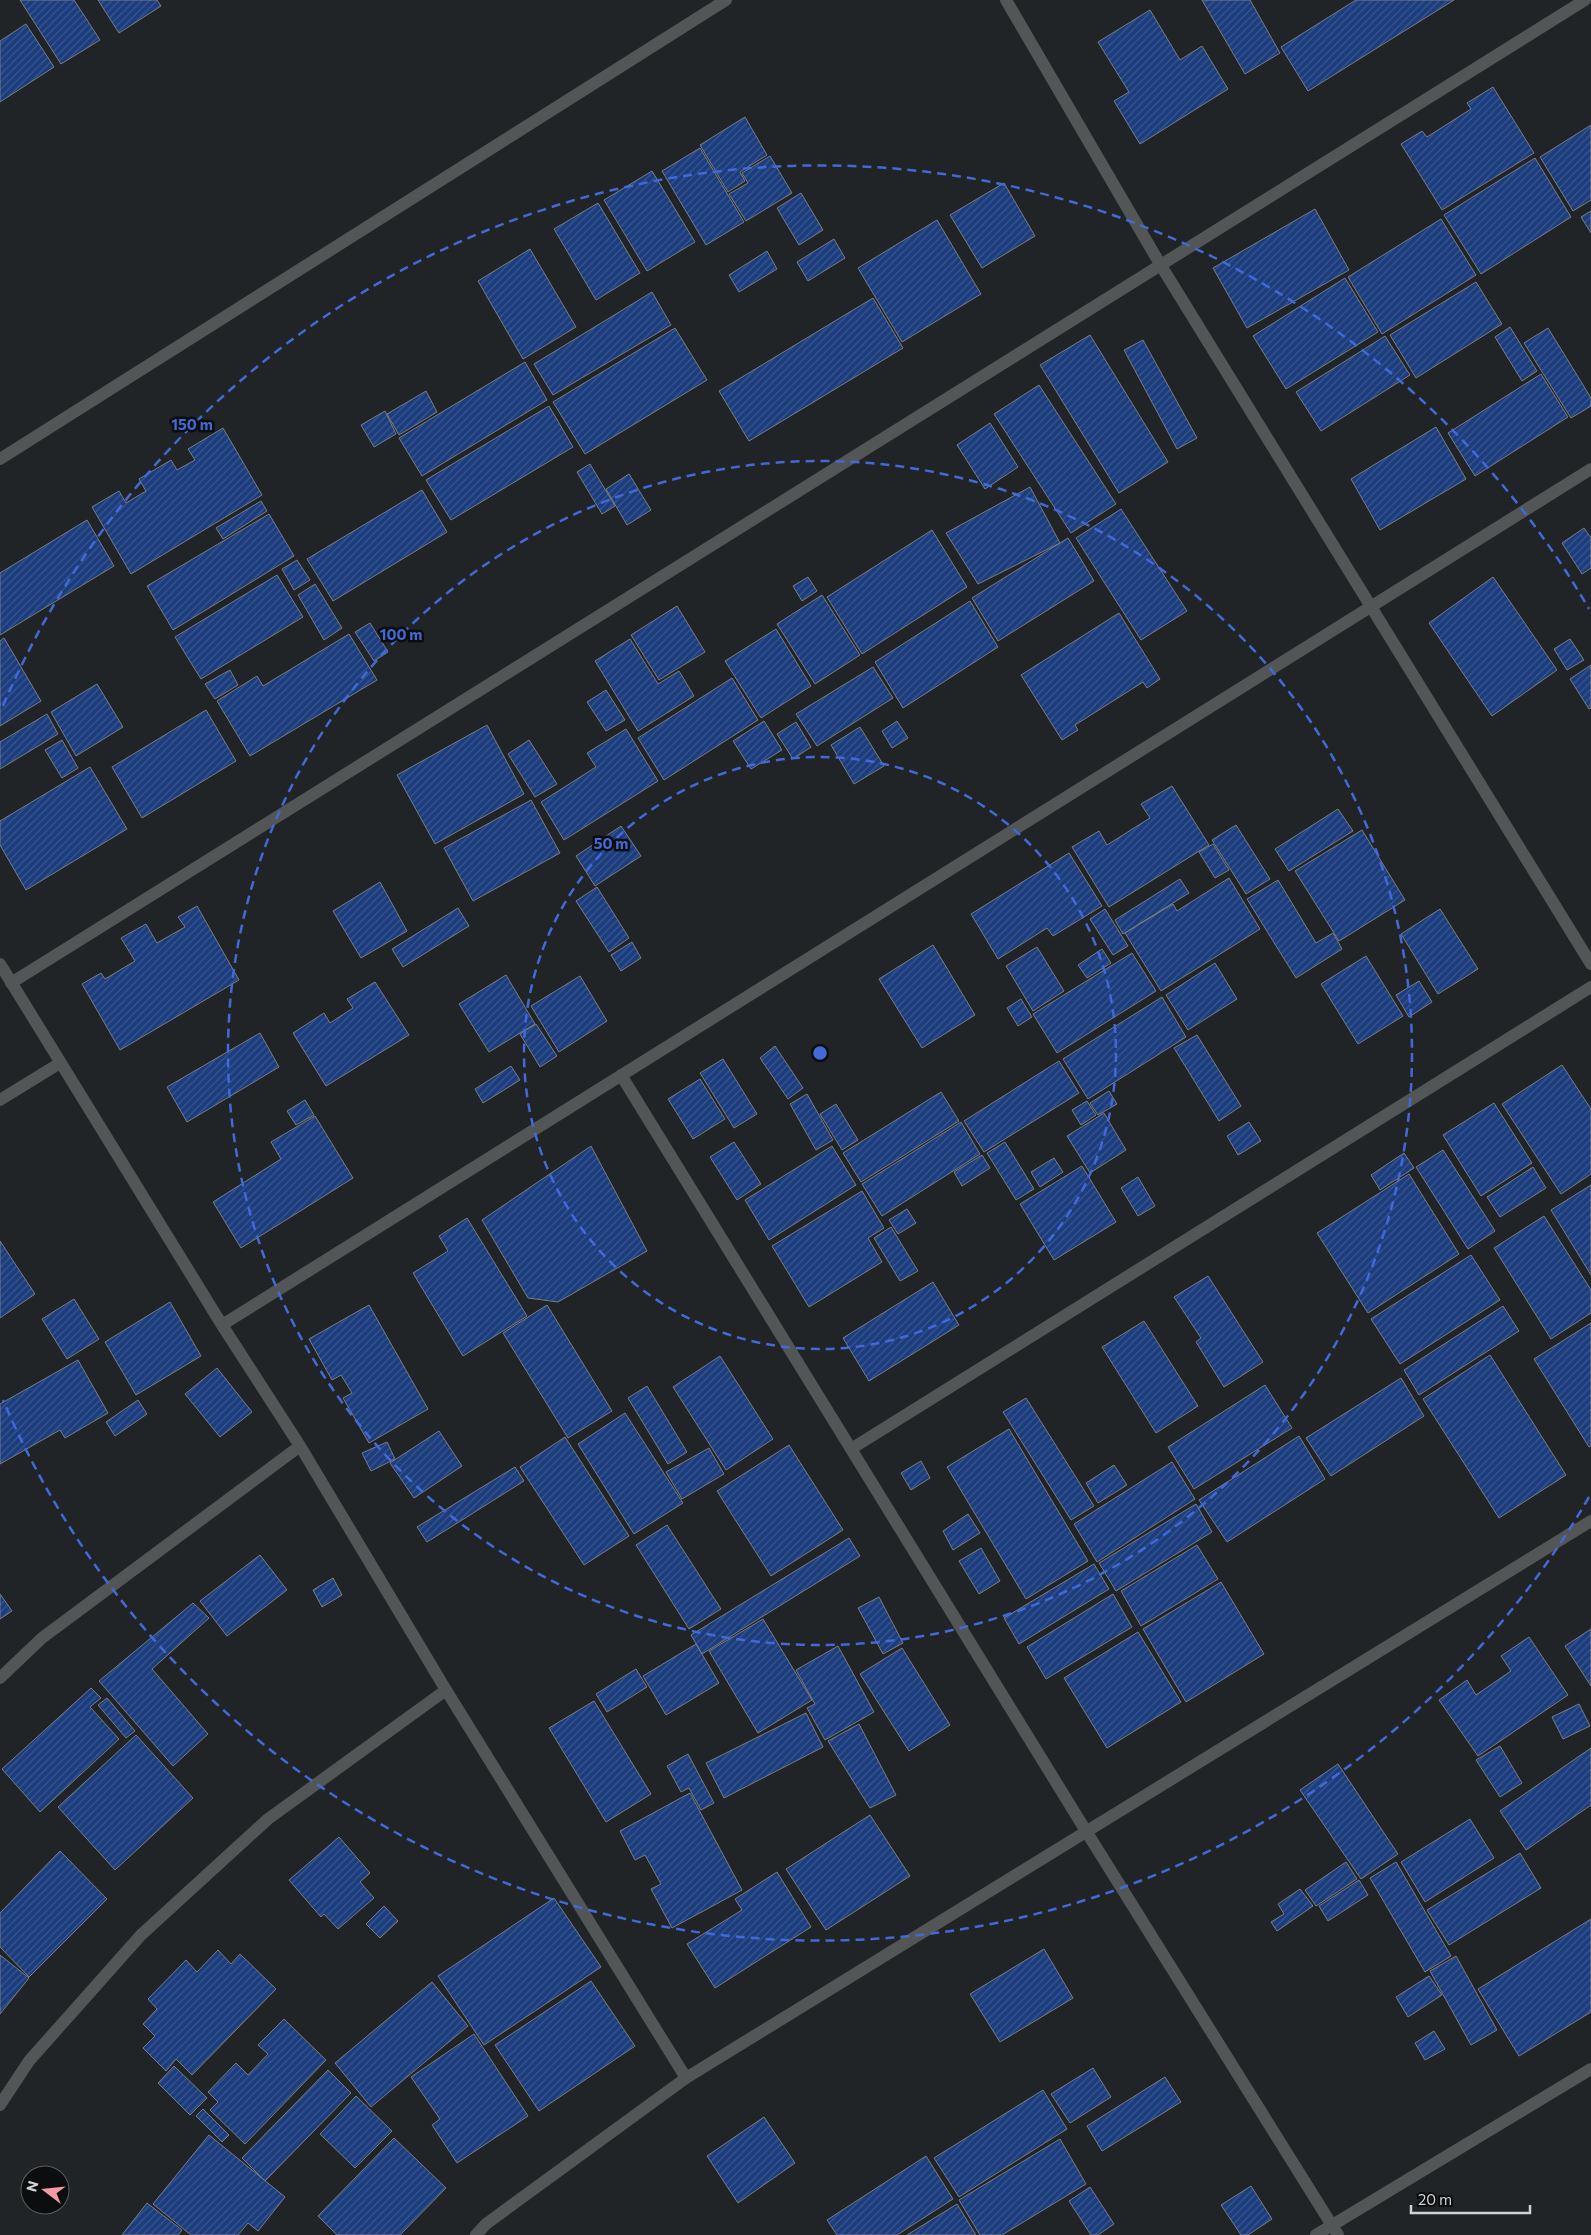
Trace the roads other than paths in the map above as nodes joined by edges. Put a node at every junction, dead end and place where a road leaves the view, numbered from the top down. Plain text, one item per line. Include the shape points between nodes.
1 (726, 0) edge
2 (1006, 0) edge
3 (1585, 0) edge
4 (1160, 264) junction
5 (0, 459) edge
6 (1591, 469) edge
7 (1371, 607) junction
8 (0, 964) edge
9 (1591, 964) edge
10 (11, 983) junction
11 (1591, 987) edge
12 (60, 1063) junction
13 (621, 1075) junction
14 (0, 1100) edge
15 (222, 1326) junction
16 (300, 1446) junction
17 (852, 1449) junction
18 (1591, 1521) edge
19 (0, 1678) edge
20 (446, 1690) junction
21 (1086, 1831) junction
22 (1591, 2069) edge
23 (686, 2078) junction
24 (0, 2105) edge
25 (1335, 2230) edge
26 (476, 2235) edge
27 (1316, 2235) edge

1 - 5 street
2 - 4 street
3 - 4 street
4 - 7 street
4 - 10 street
6 - 7 street
7 - 9 street
7 - 13 street
8 - 10 street
10 - 12 street
11 - 17 street
12 - 14 street
12 - 15 street
13 - 15 street
13 - 17 street
15 - 16 street
16 - 19 street via 42,1638
16 - 20 street
17 - 21 street
18 - 21 street
20 - 23 street
20 - 24 street via 268,1819 141,1934 29,2062
21 - 23 street
21 - 25 street
22 - 25 street
23 - 26 street via 486,2224
25 - 27 street

